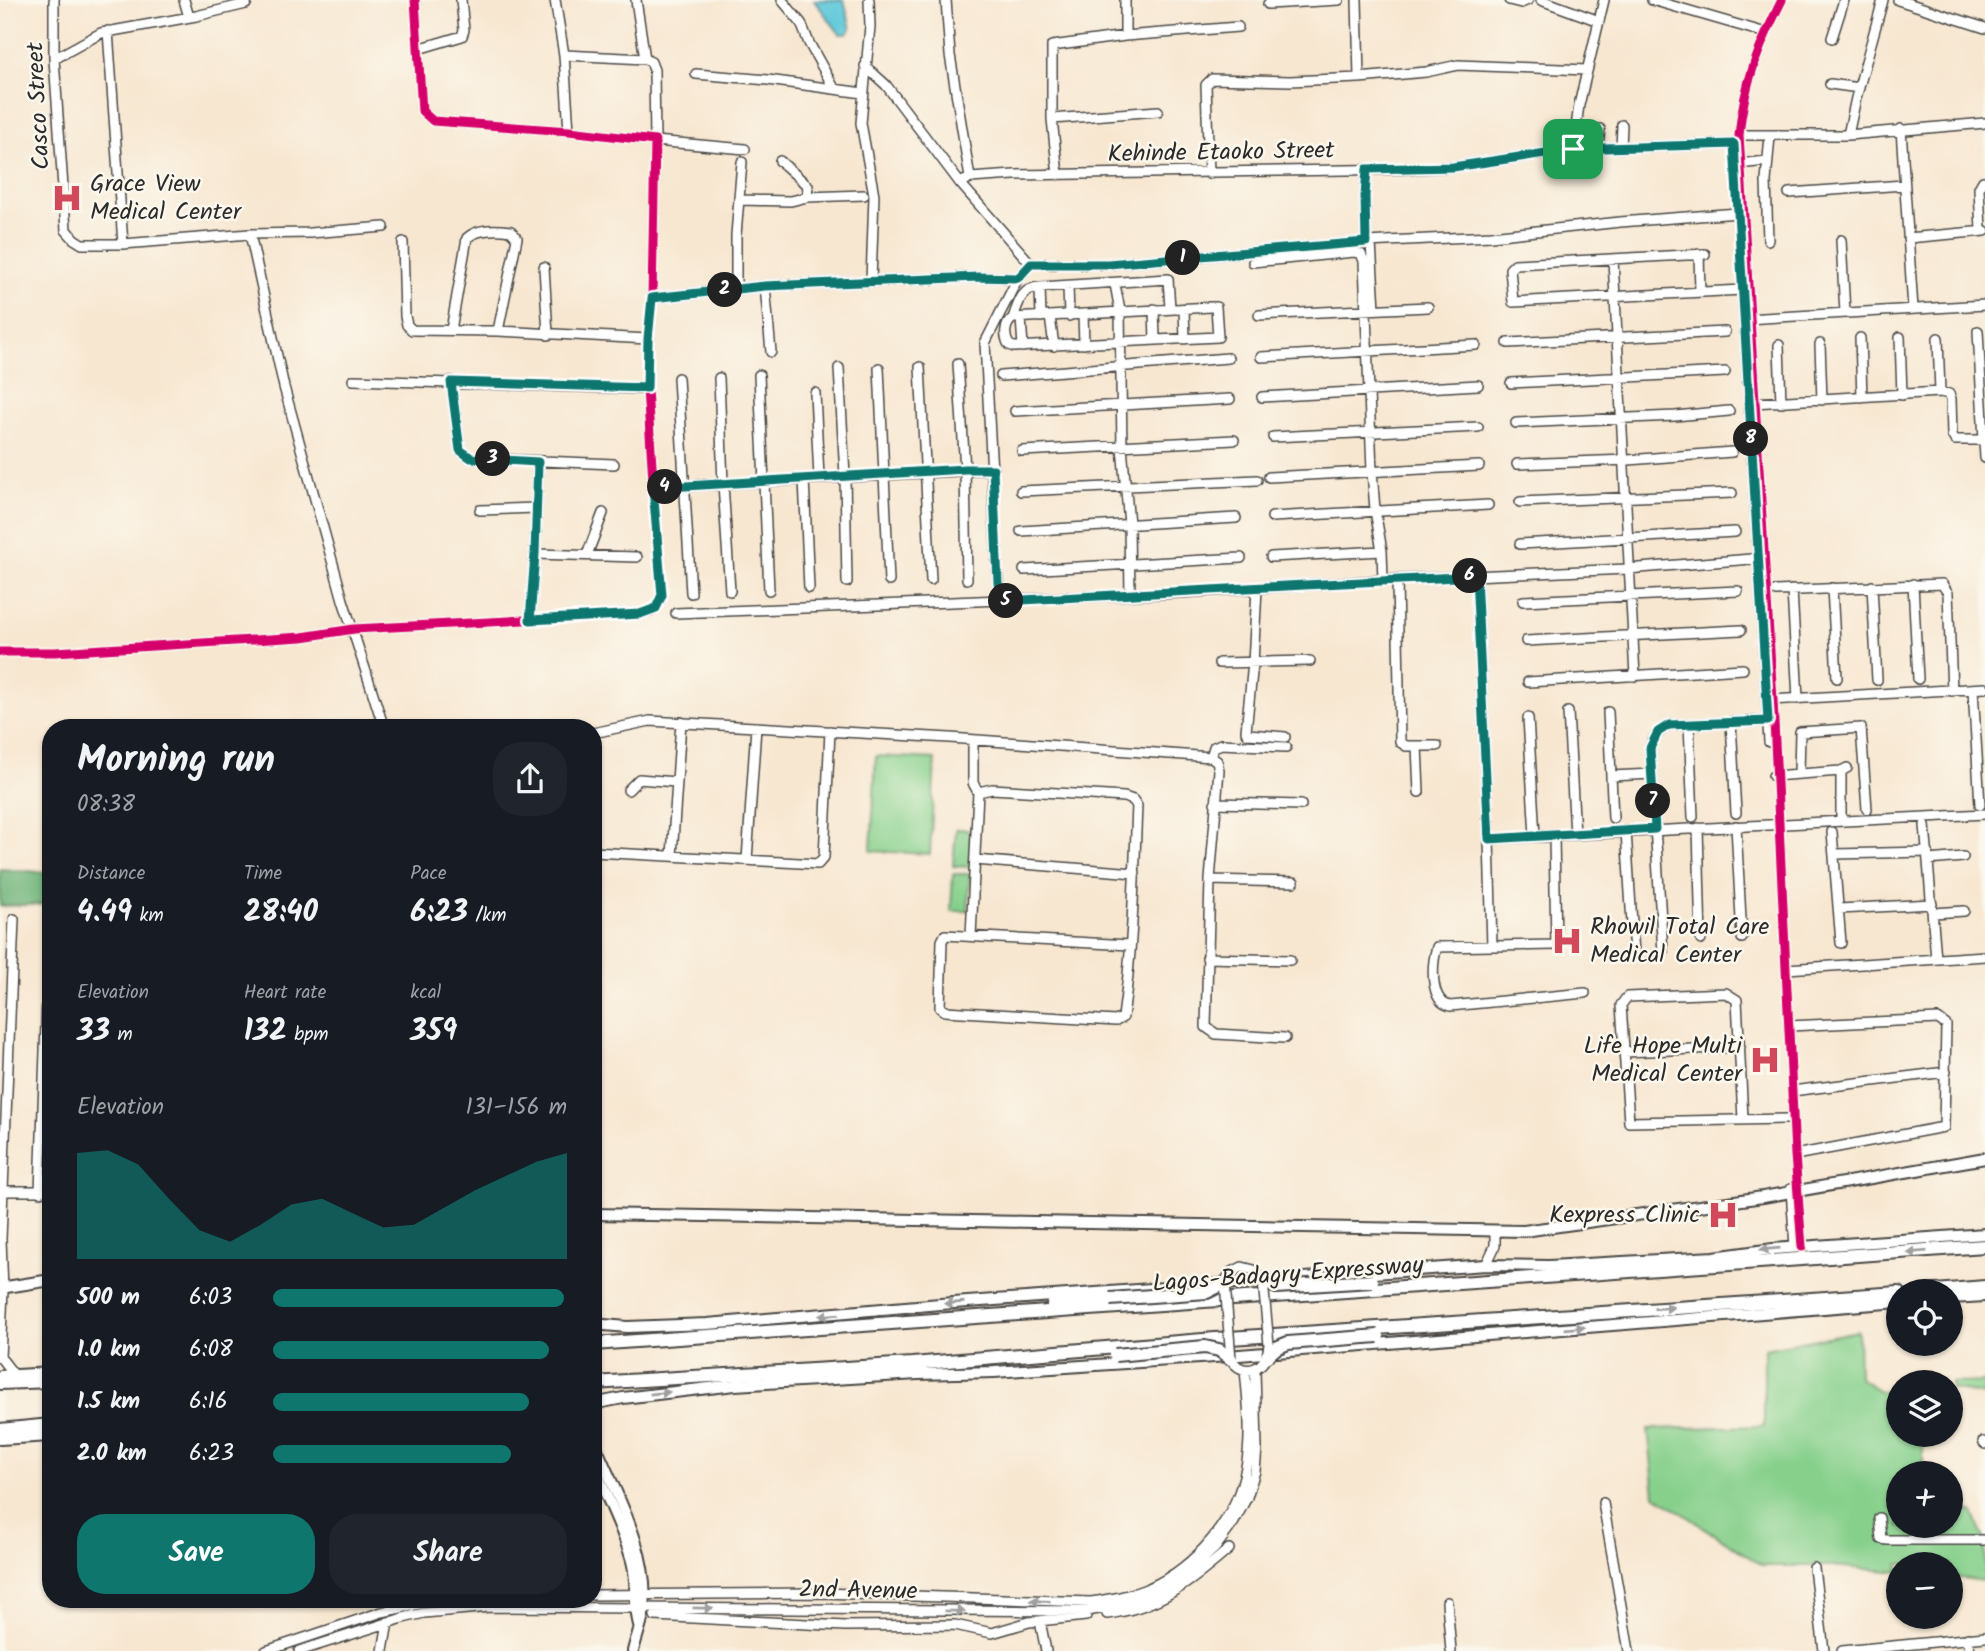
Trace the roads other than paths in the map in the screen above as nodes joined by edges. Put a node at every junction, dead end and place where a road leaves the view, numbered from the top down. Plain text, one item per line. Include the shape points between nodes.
1 (54, 0) edge
2 (184, 0) edge
3 (247, 0) edge
4 (415, 0) edge
5 (461, 0) edge
6 (555, 0) edge
7 (636, 0) edge
8 (772, 0) edge
9 (869, 0) edge
10 (946, 0) edge
11 (1125, 0) edge
12 (1339, 0) edge
13 (1357, 0) edge
14 (1509, 0) edge
15 (1528, 0) edge
16 (1541, 0) edge
17 (1604, 0) edge
18 (1652, 0) edge
19 (1776, 0) edge
20 (1782, 0) edge
21 (1844, 0) edge
22 (1883, 0) edge
23 (1898, 0) edge
24 (782, 1) edge
25 (1268, 4) dead end
26 (189, 17) junction
27 (1599, 21) junction
28 (1238, 27) dead end
29 (1985, 28) edge
30 (108, 31) junction
31 (1763, 32) junction
32 (1125, 36) junction
33 (1832, 38) dead end
34 (418, 49) junction
35 (564, 55) junction
36 (54, 59) junction
37 (645, 59) junction
38 (865, 66) junction
39 (1587, 70) junction
40 (696, 74) dead end
41 (1359, 78) junction
42 (1830, 84) dead end
43 (834, 88) junction
44 (1859, 88) junction
45 (863, 93) junction
46 (1158, 111) dead end
47 (1052, 119) junction
48 (1985, 122) edge
49 (1622, 125) dead end
50 (1600, 129) dead end
51 (1901, 129) junction
52 (569, 131) junction
53 (1739, 135) junction
54 (1848, 135) junction
55 (1770, 136) junction
56 (655, 141) junction
57 (1734, 144) junction
58 (1620, 148) junction
59 (745, 149) dead end
60 (1573, 149) junction
61 (1598, 149) junction
62 (780, 161) dead end
63 (1768, 161) junction
64 (742, 162) dead end
65 (1738, 164) junction
66 (1367, 169) junction
67 (1209, 174) junction
68 (1058, 175) junction
69 (970, 178) junction
70 (1985, 181) edge
71 (960, 183) junction
72 (1904, 185) junction
73 (1789, 193) dead end
74 (864, 195) dead end
75 (807, 197) junction
76 (739, 200) junction
77 (1741, 201) junction
78 (1738, 213) junction
79 (384, 227) dead end
80 (1983, 231) edge
81 (250, 234) junction
82 (1908, 238) junction
83 (1768, 240) dead end
84 (1841, 240) dead end
85 (403, 242) dead end
86 (1368, 242) junction
87 (123, 244) junction
88 (1613, 260) junction
89 (1253, 262) dead end
90 (1031, 264) junction
91 (544, 267) dead end
92 (1018, 278) junction
93 (871, 281) junction
94 (1115, 284) junction
95 (765, 286) junction
96 (1068, 286) junction
97 (1040, 287) junction
98 (736, 289) junction
99 (1742, 290) junction
100 (1700, 292) junction
101 (652, 298) junction
102 (1614, 298) junction
103 (1985, 305) edge
104 (1170, 307) junction
105 (1428, 307) dead end
106 (1154, 309) junction
107 (1184, 309) junction
108 (1370, 309) junction
109 (1913, 309) junction
110 (1120, 311) junction
111 (1844, 313) junction
112 (1083, 314) junction
113 (1259, 315) dead end
114 (1069, 316) junction
115 (1045, 317) junction
116 (1017, 318) junction
117 (1748, 319) junction
118 (451, 330) junction
119 (498, 331) junction
120 (1978, 331) dead end
121 (1725, 332) dead end
122 (548, 335) junction
123 (1900, 337) dead end
124 (1860, 338) dead end
125 (1938, 338) dead end
126 (648, 339) junction
127 (1185, 339) junction
128 (1617, 339) junction
129 (1156, 341) junction
130 (1120, 342) junction
131 (1508, 343) dead end
132 (1084, 344) junction
133 (1819, 344) dead end
134 (1476, 345) dead end
135 (1779, 345) dead end
136 (1054, 346) junction
137 (1023, 347) junction
138 (1368, 351) junction
139 (771, 352) dead end
140 (1261, 357) dead end
141 (1228, 358) dead end
142 (958, 364) dead end
143 (1121, 366) junction
144 (920, 367) dead end
145 (839, 368) dead end
146 (879, 368) dead end
147 (1725, 372) dead end
148 (759, 375) dead end
149 (1001, 376) dead end
150 (678, 378) dead end
151 (719, 378) dead end
152 (1619, 379) junction
153 (353, 380) dead end
154 (451, 382) junction
155 (1511, 383) dead end
156 (1478, 385) dead end
157 (647, 388) junction
158 (1371, 391) junction
159 (1940, 392) junction
160 (815, 393) dead end
161 (1902, 394) junction
162 (1262, 397) dead end
163 (1862, 397) junction
164 (1230, 399) dead end
165 (1822, 400) junction
166 (1752, 403) junction
167 (1781, 403) junction
168 (1120, 404) junction
169 (1015, 411) dead end
170 (1729, 411) dead end
171 (1620, 419) junction
172 (1516, 423) dead end
173 (1478, 427) dead end
174 (1370, 431) junction
175 (1273, 437) dead end
176 (1234, 440) dead end
177 (1984, 440) edge
178 (1122, 447) junction
179 (1022, 451) dead end
180 (1731, 452) dead end
181 (1985, 458) edge
182 (1622, 460) junction
183 (538, 462) junction
184 (614, 464) dead end
185 (1517, 464) dead end
186 (1479, 466) dead end
187 (965, 469) junction
188 (993, 469) junction
189 (1372, 471) junction
190 (925, 472) junction
191 (885, 474) junction
192 (845, 476) junction
193 (1269, 477) dead end
194 (820, 478) junction
195 (804, 479) junction
196 (1257, 480) dead end
197 (762, 482) junction
198 (723, 484) junction
199 (685, 486) junction
200 (1126, 486) junction
201 (653, 488) junction
202 (1021, 491) dead end
203 (1732, 493) dead end
204 (1624, 498) junction
205 (1520, 502) dead end
206 (1488, 505) dead end
207 (536, 509) junction
208 (480, 510) dead end
209 (1375, 510) junction
210 (603, 513) dead end
211 (1272, 517) dead end
212 (1236, 518) dead end
213 (1129, 524) junction
214 (1021, 530) dead end
215 (1735, 532) dead end
216 (1626, 537) junction
217 (1520, 544) dead end
218 (1382, 551) junction
219 (535, 554) junction
220 (587, 555) junction
221 (637, 557) dead end
222 (1271, 557) dead end
223 (1241, 558) dead end
224 (1762, 558) junction
225 (1129, 564) junction
226 (1628, 569) junction
227 (1024, 570) dead end
228 (1476, 576) junction
229 (967, 579) dead end
230 (930, 580) dead end
231 (1383, 580) junction
232 (1397, 580) junction
233 (889, 581) dead end
234 (847, 582) dead end
235 (1913, 584) junction
236 (1872, 586) junction
237 (809, 588) dead end
238 (1832, 588) junction
239 (1257, 589) junction
240 (769, 590) dead end
241 (1792, 590) junction
242 (730, 591) dead end
243 (1738, 591) dead end
244 (1776, 591) dead end
245 (691, 593) dead end
246 (1130, 595) junction
247 (1629, 595) junction
248 (1003, 601) junction
249 (1523, 601) dead end
250 (677, 613) dead end
251 (530, 620) junction
252 (354, 629) junction
253 (1741, 630) dead end
254 (1632, 636) junction
255 (1526, 641) dead end
256 (0, 652) edge
257 (1310, 661) dead end
258 (1219, 663) dead end
259 (1253, 663) junction
260 (1743, 669) dead end
261 (1635, 676) junction
262 (1837, 678) dead end
263 (1918, 679) dead end
264 (1877, 680) dead end
265 (1528, 682) dead end
266 (1985, 688) edge
267 (1973, 689) junction
268 (1952, 691) junction
269 (1798, 699) junction
270 (1770, 700) junction
271 (1568, 712) dead end
272 (1608, 712) dead end
273 (1528, 718) dead end
274 (381, 719) edge
275 (1768, 721) junction
276 (681, 722) junction
277 (1731, 722) junction
278 (1689, 724) junction
279 (756, 727) junction
280 (602, 732) edge
281 (830, 732) junction
282 (973, 740) junction
283 (1417, 746) junction
284 (1437, 746) dead end
285 (1212, 757) junction
286 (1652, 774) junction
287 (1799, 774) junction
288 (1611, 776) junction
289 (1774, 776) junction
290 (676, 782) junction
291 (628, 790) dead end
292 (978, 792) junction
293 (1419, 792) dead end
294 (1215, 803) junction
295 (1301, 805) dead end
296 (1980, 805) dead end
297 (1867, 808) dead end
298 (1736, 813) dead end
299 (1985, 814) edge
300 (1693, 817) dead end
301 (1614, 818) dead end
302 (1841, 821) junction
303 (1776, 824) junction
304 (1925, 825) dead end
305 (1736, 826) junction
306 (1698, 828) junction
307 (1655, 829) junction
308 (1626, 831) junction
309 (1832, 832) dead end
310 (1575, 834) junction
311 (1554, 835) junction
312 (1535, 836) junction
313 (1489, 839) junction
314 (602, 852) edge
315 (1835, 855) junction
316 (672, 856) junction
317 (1928, 856) junction
318 (1963, 857) dead end
319 (747, 860) junction
320 (975, 860) junction
321 (1135, 873) junction
322 (1210, 880) junction
323 (1294, 881) dead end
324 (1932, 908) junction
325 (1839, 909) junction
326 (1964, 911) dead end
327 (14, 919) dead end
328 (971, 936) junction
329 (1742, 939) dead end
330 (1702, 940) dead end
331 (1841, 943) dead end
332 (1130, 945) junction
333 (1492, 946) junction
334 (1663, 952) dead end
335 (1634, 954) dead end
336 (1985, 956) edge
337 (1207, 958) junction
338 (1936, 959) junction
339 (1290, 960) dead end
340 (1786, 969) junction
341 (1585, 993) dead end
342 (1789, 1026) junction
343 (1284, 1038) dead end
344 (1740, 1047) junction
345 (1624, 1052) junction
346 (4, 1054) edge
347 (1946, 1072) junction
348 (1792, 1091) junction
349 (1743, 1119) junction
350 (1787, 1119) junction
351 (3, 1125) edge
352 (42, 1136) edge
353 (1795, 1155) junction
354 (1985, 1161) edge
355 (1, 1191) edge
356 (40, 1192) joint
357 (1794, 1194) junction
358 (602, 1216) edge
359 (1495, 1234) junction
360 (1985, 1234) edge
361 (1985, 1246) edge
362 (1799, 1247) junction
363 (1486, 1265) junction
364 (1601, 1274) junction
365 (1263, 1281) junction
366 (42, 1283) edge
367 (1225, 1283) junction
368 (1985, 1287) edge
369 (1963, 1289) edge
370 (1, 1290) edge
371 (1886, 1294) edge
372 (1985, 1296) edge
373 (1963, 1297) edge
374 (1886, 1303) edge
375 (1618, 1311) junction
376 (920, 1322) junction
377 (602, 1324) edge
378 (602, 1343) edge
379 (1267, 1356) junction
380 (0, 1358) edge
381 (1231, 1359) junction
382 (912, 1364) junction
383 (1255, 1369) junction
384 (1245, 1370) junction
385 (42, 1373) edge
386 (14, 1375) junction
387 (0, 1376) edge
388 (42, 1382) edge
389 (602, 1382) edge
390 (0, 1384) edge
391 (602, 1403) edge
392 (42, 1426) edge
393 (0, 1430) edge
394 (42, 1437) edge
395 (0, 1439) edge
396 (602, 1462) edge
397 (602, 1487) edge
398 (1603, 1503) dead end
399 (1879, 1518) dead end
400 (1985, 1540) edge
401 (1213, 1544) junction
402 (1229, 1549) dead end
403 (1814, 1568) dead end
404 (602, 1596) edge
405 (639, 1602) junction
406 (1447, 1602) dead end
407 (602, 1603) edge
408 (400, 1608) edge
409 (479, 1608) edge
410 (655, 1616) dead end
411 (1040, 1621) junction
412 (388, 1622) junction
413 (1985, 1637) edge
414 (1968, 1638) junction
415 (266, 1651) edge
416 (299, 1651) edge
417 (383, 1651) edge
418 (633, 1651) edge
419 (1046, 1651) edge
420 (1451, 1651) edge
421 (1629, 1651) edge
422 (1824, 1651) edge
423 (1842, 1651) edge
424 (1970, 1651) edge

1 - 36 street, Casco Street
2 - 26 street
3 - 26 street via 246,4
4 - 34 street
5 - 34 street via 462,36
6 - 35 street
7 - 37 street
8 - 24 street
9 - 38 street
10 - 69 street
11 - 32 street
12 - 25 street
13 - 41 street
14 - 15 street
16 - 27 street
17 - 27 street
18 - 31 street
19 - 31 street
20 - 31 street
21 - 33 street
22 - 44 street
23 - 29 street
24 - 43 street via 801,23
26 - 30 street
27 - 39 street
28 - 32 street
30 - 36 street
30 - 87 street
31 - 53 street via 1746,88
31 - 57 street via 1741,86
32 - 47 street via 1052,46
34 - 52 street via 422,111 433,121
35 - 37 street
35 - 52 street
36 - 87 street, Casco Street via 66,230 82,244
37 - 56 street via 654,65
38 - 45 street
38 - 71 street via 886,85
39 - 41 street via 1458,65
39 - 60 street
40 - 43 street
41 - 67 street via 1208,81
42 - 44 street
43 - 45 street
44 - 54 street
45 - 93 street via 862,135 874,195
46 - 47 street
47 - 68 street
48 - 51 street
49 - 58 street
50 - 61 street
51 - 54 street
51 - 72 street
52 - 56 street
53 - 55 street
53 - 65 street
54 - 55 street
55 - 63 street
56 - 59 street
56 - 101 street
57 - 58 street, Kehinde Etaoko Street
57 - 65 street
58 - 61 street, Kehinde Etaoko Street
60 - 61 street, Kehinde Etaoko Street
60 - 66 street, Kehinde Etaoko Street via 1453,167
62 - 75 street via 804,181
63 - 65 street
63 - 83 street
64 - 76 street
65 - 77 street
66 - 67 street, Kehinde Etaoko Street
66 - 86 street
67 - 68 street, Kehinde Etaoko Street
68 - 69 street, Kehinde Etaoko Street
69 - 71 street, Kehinde Etaoko Street
70 - 80 street via 1979,188
71 - 90 street
72 - 73 street
72 - 82 street
74 - 75 street
75 - 76 street
76 - 98 street
77 - 78 street
77 - 117 street
78 - 86 street via 1492,236
78 - 99 street
79 - 81 street, Casco Street
80 - 82 street
81 - 87 street, Casco Street
81 - 252 street via 284,387
82 - 109 street
84 - 111 street
85 - 118 street via 407,325 412,330
86 - 90 street via 1108,264
86 - 108 street
88 - 100 street via 1702,254
88 - 102 street
88 - 102 street via 1515,264 1510,269 1516,304
89 - 108 street via 1361,254
90 - 92 street
91 - 122 street
92 - 93 street
92 - 188 street via 985,343
93 - 95 street
94 - 96 street
94 - 104 street via 1168,279
94 - 110 street
95 - 98 street
95 - 139 street
96 - 97 street
96 - 114 street
97 - 115 street
97 - 116 street via 1022,294
98 - 101 street
99 - 100 street
99 - 117 street
100 - 102 street
101 - 126 street
102 - 128 street
103 - 109 street
104 - 106 street
104 - 107 street
105 - 108 street
106 - 110 street
106 - 129 street
107 - 127 street
107 - 127 street via 1216,307 1218,337
108 - 113 street
108 - 138 street
109 - 111 street
110 - 112 street
110 - 130 street
111 - 117 street
112 - 114 street
112 - 132 street
114 - 115 street
115 - 116 street
115 - 136 street
116 - 137 street
116 - 137 street via 1006,329 1006,340
117 - 166 street
118 - 119 street
118 - 119 street via 469,234 502,230 517,238
119 - 122 street
120 - 177 street
121 - 128 street
122 - 126 street
123 - 161 street
124 - 163 street
125 - 159 street
126 - 157 street
127 - 129 street
128 - 131 street
128 - 152 street
129 - 130 street
130 - 132 street
130 - 143 street
132 - 136 street
133 - 165 street
134 - 138 street
135 - 167 street
136 - 137 street
138 - 140 street
138 - 158 street
141 - 143 street
142 - 187 street
143 - 149 street
143 - 168 street
144 - 190 street
145 - 192 street
146 - 191 street
147 - 152 street
148 - 197 street
150 - 199 street
151 - 198 street
152 - 155 street
152 - 171 street
153 - 154 street
154 - 157 street
154 - 183 street via 460,450 471,458
156 - 158 street
157 - 201 street
158 - 162 street
158 - 174 street
159 - 161 street
159 - 177 street via 1951,399 1955,440
160 - 194 street
161 - 163 street
163 - 165 street
164 - 168 street
165 - 167 street
166 - 167 street
166 - 224 street
168 - 169 street
168 - 178 street
170 - 171 street
171 - 172 street
171 - 182 street
173 - 174 street
174 - 175 street
174 - 189 street
176 - 178 street
177 - 181 street
178 - 179 street
178 - 200 street
180 - 182 street
182 - 185 street
182 - 204 street
183 - 184 street
183 - 207 street
186 - 189 street
187 - 188 street
187 - 190 street
187 - 229 street
188 - 248 street via 998,583
189 - 193 street
189 - 209 street
190 - 191 street
190 - 230 street
191 - 192 street
191 - 233 street
192 - 194 street
192 - 234 street
194 - 195 street
195 - 197 street
195 - 237 street
196 - 200 street
197 - 198 street
197 - 240 street
198 - 199 street
198 - 242 street
199 - 201 street
199 - 245 street
200 - 202 street
200 - 213 street
201 - 251 street via 662,595 656,608 640,614
203 - 204 street
204 - 205 street
204 - 216 street
206 - 209 street
207 - 208 street
207 - 219 street
209 - 211 street
209 - 218 street
210 - 220 street
212 - 213 street
213 - 214 street
213 - 225 street
215 - 216 street
216 - 217 street
216 - 226 street
218 - 222 street
218 - 231 street
219 - 220 street
219 - 251 street
220 - 221 street
223 - 225 street
224 - 226 street
224 - 270 street
225 - 227 street
225 - 246 street
226 - 228 street
226 - 247 street
228 - 232 street
228 - 313 street
231 - 232 street
231 - 239 street
232 - 283 street via 1399,736 1406,746
235 - 236 street
235 - 263 street
235 - 268 street via 1947,588
236 - 238 street
236 - 264 street
238 - 241 street
238 - 262 street
239 - 246 street
239 - 259 street
241 - 244 street
241 - 269 street
243 - 247 street
246 - 248 street
247 - 249 street
247 - 254 street
248 - 250 street
251 - 252 street
252 - 256 street via 302,637
252 - 274 street
253 - 254 street
254 - 255 street
254 - 261 street
257 - 259 street
258 - 259 street
259 - 285 street via 1246,731 1285,742 1221,744 1214,747
260 - 261 street
261 - 265 street
266 - 267 street
267 - 268 street
267 - 296 street
268 - 269 street
269 - 270 street
270 - 275 street
270 - 289 street
271 - 310 street
272 - 288 street
273 - 312 street
275 - 277 street
275 - 289 street
276 - 279 street
276 - 280 street via 639,722
276 - 290 street
277 - 278 street
277 - 298 street
278 - 286 street via 1669,725 1658,732 1650,748
278 - 300 street
279 - 281 street
279 - 319 street
281 - 282 street
281 - 319 street via 822,861
282 - 285 street
282 - 292 street via 973,783
283 - 284 street
283 - 293 street
285 - 294 street via 1219,763
286 - 288 street
286 - 307 street
287 - 289 street
287 - 297 street via 1800,732 1861,728
287 - 302 street via 1844,769
288 - 301 street
289 - 303 street
290 - 291 street via 639,779
290 - 316 street
292 - 320 street
292 - 321 street via 992,789 1133,800 1137,806
294 - 295 street
294 - 322 street
299 - 302 street
302 - 303 street
303 - 305 street
303 - 340 street
303 - 350 street
304 - 317 street
305 - 306 street
305 - 329 street
306 - 307 street
306 - 330 street
307 - 308 street
307 - 334 street
308 - 310 street
308 - 335 street
309 - 315 street
310 - 311 street
311 - 312 street
311 - 333 street via 1556,945
312 - 313 street
313 - 333 street
314 - 316 street
315 - 317 street
315 - 325 street
316 - 319 street
317 - 318 street
317 - 324 street
320 - 321 street
320 - 328 street
321 - 332 street
322 - 323 street
322 - 337 street
324 - 325 street
324 - 326 street
324 - 338 street
325 - 331 street
327 - 346 street
328 - 332 street
328 - 332 street via 945,935 942,941 939,1002 945,1011 1116,1021 1123,1017
333 - 341 street via 1437,947 1438,999 1450,1006
336 - 338 street
337 - 339 street
337 - 343 street via 1206,1027 1216,1034
338 - 340 street
340 - 342 street
342 - 347 street via 1938,1019 1946,1025
342 - 348 street
344 - 345 street
344 - 345 street via 1737,1000 1726,993 1627,997 1621,1005
344 - 349 street
345 - 349 street via 1629,1122
346 - 351 street
347 - 348 street
347 - 353 street via 1944,1126
348 - 353 street
349 - 350 street
350 - 357 street
351 - 355 street
352 - 356 street
353 - 357 street
354 - 357 main road
355 - 356 street
355 - 370 street
357 - 359 main road via 1594,1227
357 - 362 street
358 - 359 main road
359 - 363 street
360 - 362 main road
361 -> 364 highway, Lagos-Badagry Expressway
362 -> 363 main road, Lagos-Badagry Expressway via 1549,1266
363 -> 377 main road, Lagos-Badagry Expressway via 721,1323
364 - 365 highway, bridge via 1276,1287
364 - 376 highway, Lagos-Badagry Expressway
365 - 367 street via 1254,1270 1242,1267 1230,1273
365 - 379 street, bridge
366 - 370 main road
367 - 376 highway, bridge via 1207,1292 1000,1310
367 - 381 street, bridge
368 - 369 highway
370 - 380 street
375 -> 371 highway
372 - 373 main road
391 -> 374 main road via 735,1385 1200,1358
375 - 379 highway, bridge via 1288,1343
375 - 382 highway
376 - 378 highway, Lagos-Badagry Expressway
379 - 383 street
380 - 386 street
381 - 382 highway, bridge via 1205,1347
381 - 384 street
382 - 389 highway
383 - 384 street
383 - 401 street, 2nd Avenue via 1255,1471 1234,1522
384 - 401 street, 2nd Avenue via 1246,1469
385 - 386 main road
386 - 387 main road
388 - 390 highway
392 - 393 highway
394 - 395 main road
396 - 405 main road via 639,1552 644,1580
397 - 405 main road via 632,1559
398 - 421 street
399 - 400 street via 1881,1539
401 -> 405 street, 2nd Avenue via 1151,1587 1091,1602 822,1593
405 -> 401 street, 2nd Avenue via 993,1611 1104,1609 1165,1588 1187,1574
402 - 411 street via 1175,1592 1147,1605 1119,1613
403 - 422 street
404 - 405 street, 2nd Avenue
405 - 407 street, 2nd Avenue
405 - 418 main road
406 - 420 street
408 - 415 street
409 - 412 street, 2nd Avenue
410 - 411 street via 845,1626 955,1625 992,1633
411 - 419 street
412 - 416 street, 2nd Avenue
412 - 417 street
413 - 414 street
414 - 423 street
414 - 424 street

